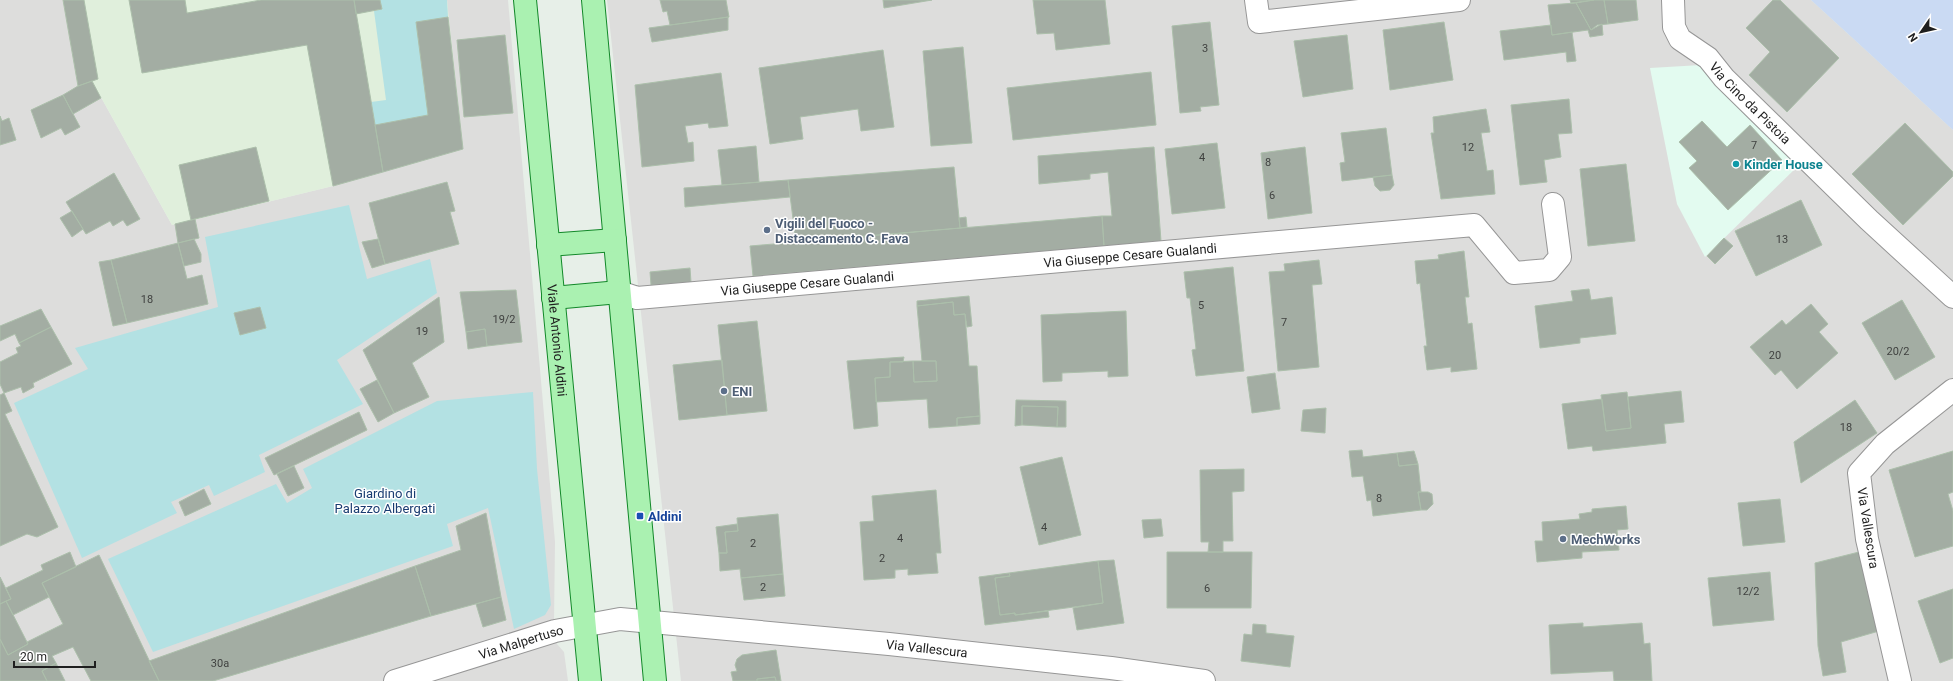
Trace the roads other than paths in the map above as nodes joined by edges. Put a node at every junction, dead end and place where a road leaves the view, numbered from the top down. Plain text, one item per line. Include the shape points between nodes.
1 (525, 0) edge
2 (593, 0) edge
3 (1256, 0) edge
4 (1459, 0) edge
5 (1673, 0) edge
6 (1553, 204) dead end
7 (614, 240) junction
8 (548, 245) junction
9 (619, 292) junction
10 (1953, 296) edge
11 (553, 298) junction
12 (1953, 390) edge
13 (649, 622) junction
14 (584, 625) junction
15 (395, 681) edge
16 (590, 681) edge
17 (655, 681) edge
18 (1204, 681) edge
19 (1900, 681) edge

1 - 8 main road, Viale Antonio Aldini
2 - 7 main road
3 - 4 street via 1259,22
5 - 10 street, Via Cino da Pistoia via 1674,27 1680,39 1708,58 1724,78 1869,220
6 - 9 street, Via Giuseppe Cesare Gualandi via 1560,257 1549,270 1514,274 1474,225 638,298
7 - 8 main road
7 - 9 main road
8 - 11 main road, Viale Antonio Aldini
9 - 11 main road
9 - 13 main road
11 - 14 main road, Viale Antonio Aldini
12 - 19 street, Via Vallescura via 1885,444 1859,473 1867,538
13 - 14 street, Via Malpertuso via 620,619
13 - 17 main road
13 - 18 street, Via Vallescura via 889,644 1111,668
14 - 15 street, Via Malpertuso via 555,631
14 - 16 main road, Viale Antonio Aldini

